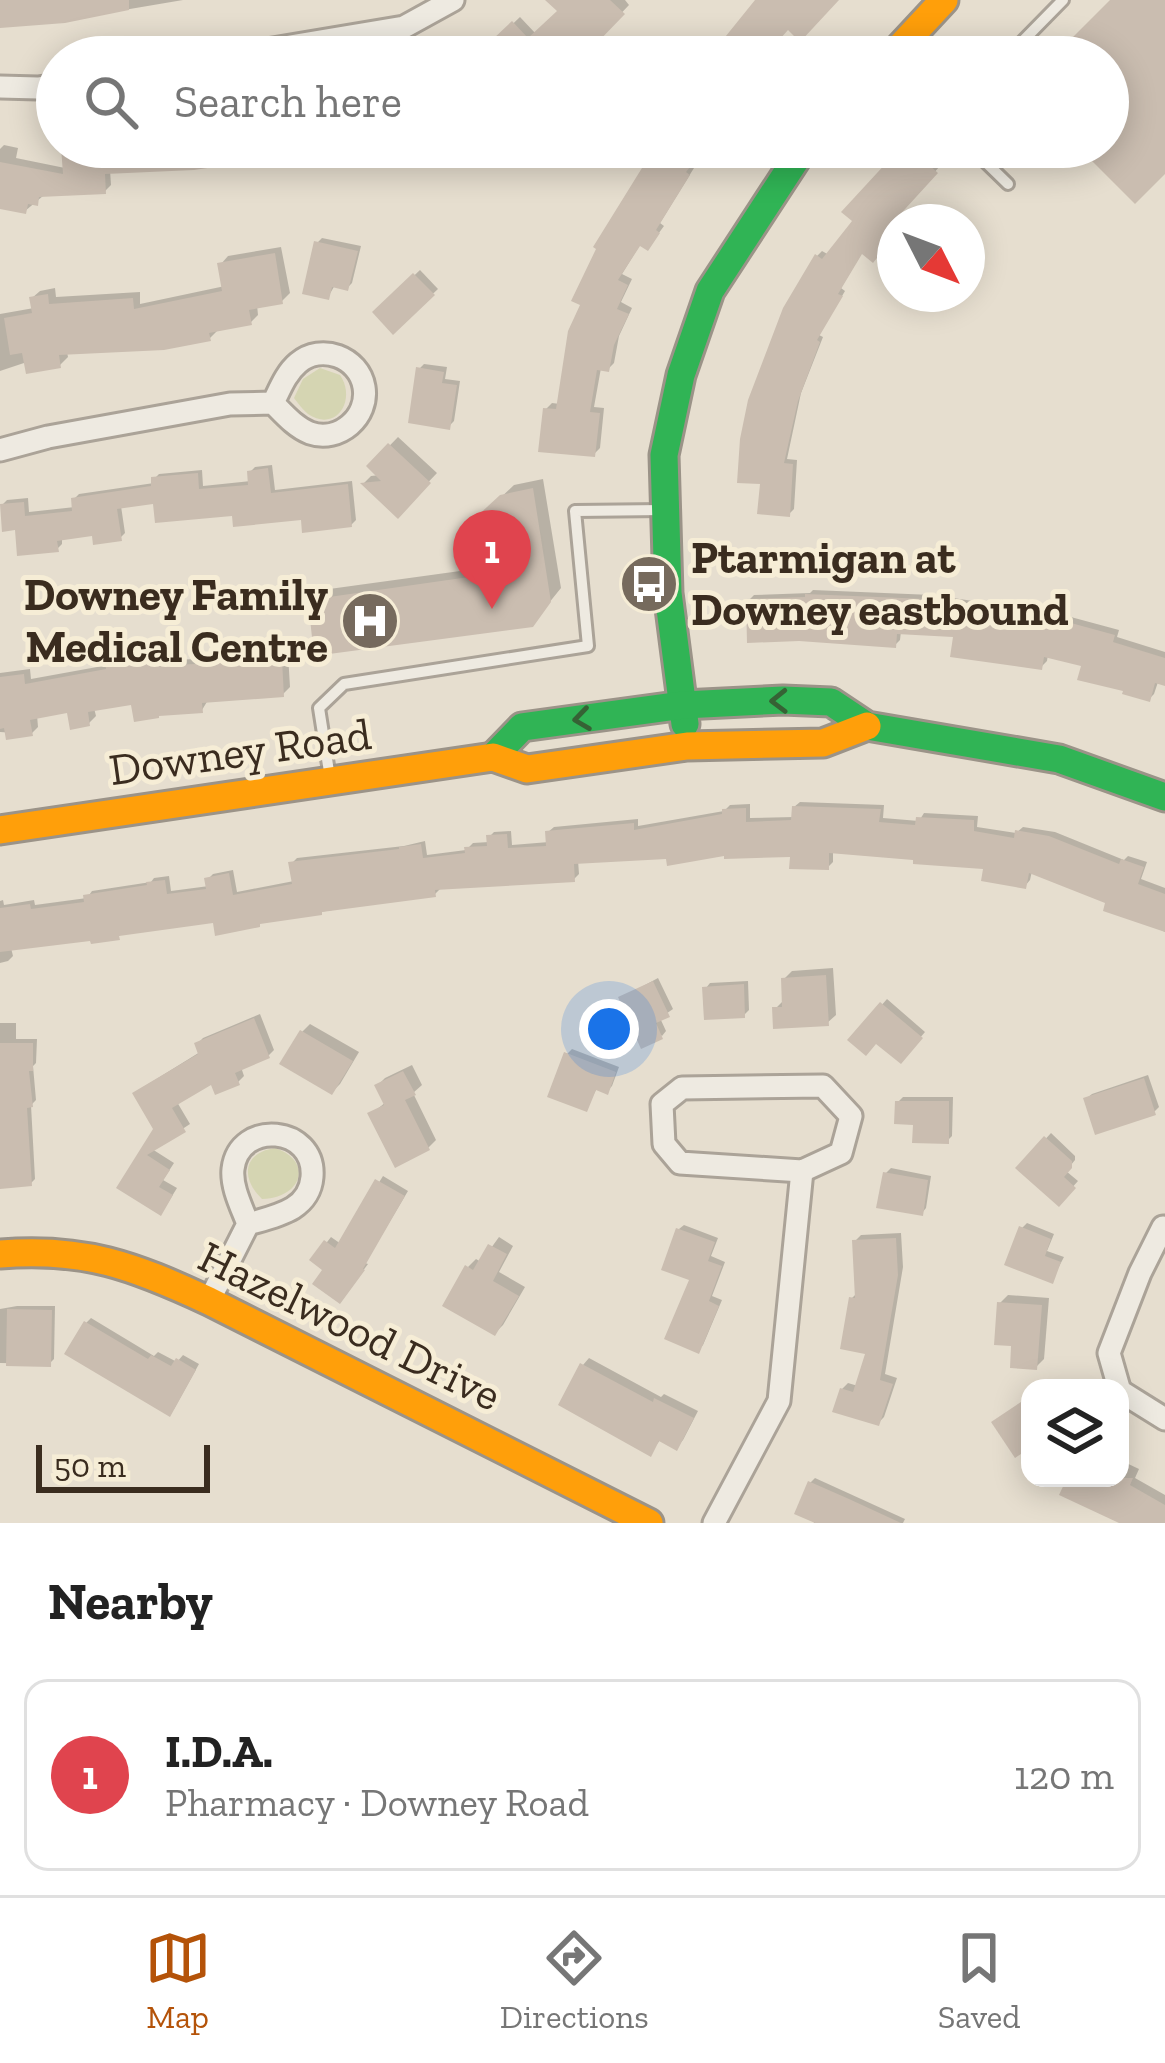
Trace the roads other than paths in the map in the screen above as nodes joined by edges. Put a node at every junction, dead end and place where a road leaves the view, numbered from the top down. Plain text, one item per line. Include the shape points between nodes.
1 (453, 0) edge
2 (944, 0) edge
3 (1063, 0) edge
4 (350, 36) edge
5 (911, 36) edge
6 (1028, 36) edge
7 (0, 87) edge
8 (36, 88) edge
9 (790, 168) edge
10 (992, 168) edge
11 (1008, 184) dead end
12 (274, 403) junction
13 (0, 450) edge
14 (666, 510) junction
15 (683, 706) junction
16 (867, 726) junction
17 (687, 746) junction
18 (493, 757) junction
19 (330, 781) junction
20 (1165, 797) edge
21 (0, 830) edge
22 (802, 1171) junction
23 (248, 1224) junction
24 (1163, 1227) edge
25 (0, 1254) edge
26 (209, 1301) junction
27 (1116, 1379) edge
28 (1129, 1396) edge
29 (1165, 1419) edge
30 (649, 1523) edge
31 (714, 1523) edge

1 - 4 street via 404,27
2 - 5 main road
3 - 6 lane
7 - 8 street
9 - 14 main road via 710,291 664,455
10 - 11 lane
12 - 12 street via 305,431 342,431 360,414 361,376 343,358 305,357
12 - 13 street via 208,408
14 - 15 main road
14 - 19 lane via 575,511 588,646 344,684 332,693 320,708
16 -> 15 main road, Downey Road via 831,701
15 - 17 main road
15 -> 18 main road, Downey Road via 522,728
16 - 17 main road, Downey Road via 823,743
16 - 20 main road, Downey Road via 1059,759
17 - 18 main road, Downey Road via 527,769
18 - 19 main road, Downey Road
19 - 21 main road, Downey Road
22 - 22 street via 842,1153 851,1116 823,1086 682,1088 662,1104 664,1144 680,1163
22 - 31 street via 779,1401
23 - 23 street via 305,1197 310,1158 291,1138 254,1138 236,1156 233,1181
23 - 26 street
24 - 27 street via 1109,1353
25 - 26 main road, Hazelwood Drive via 88,1254
26 - 30 main road, Hazelwood Drive
28 - 29 street

